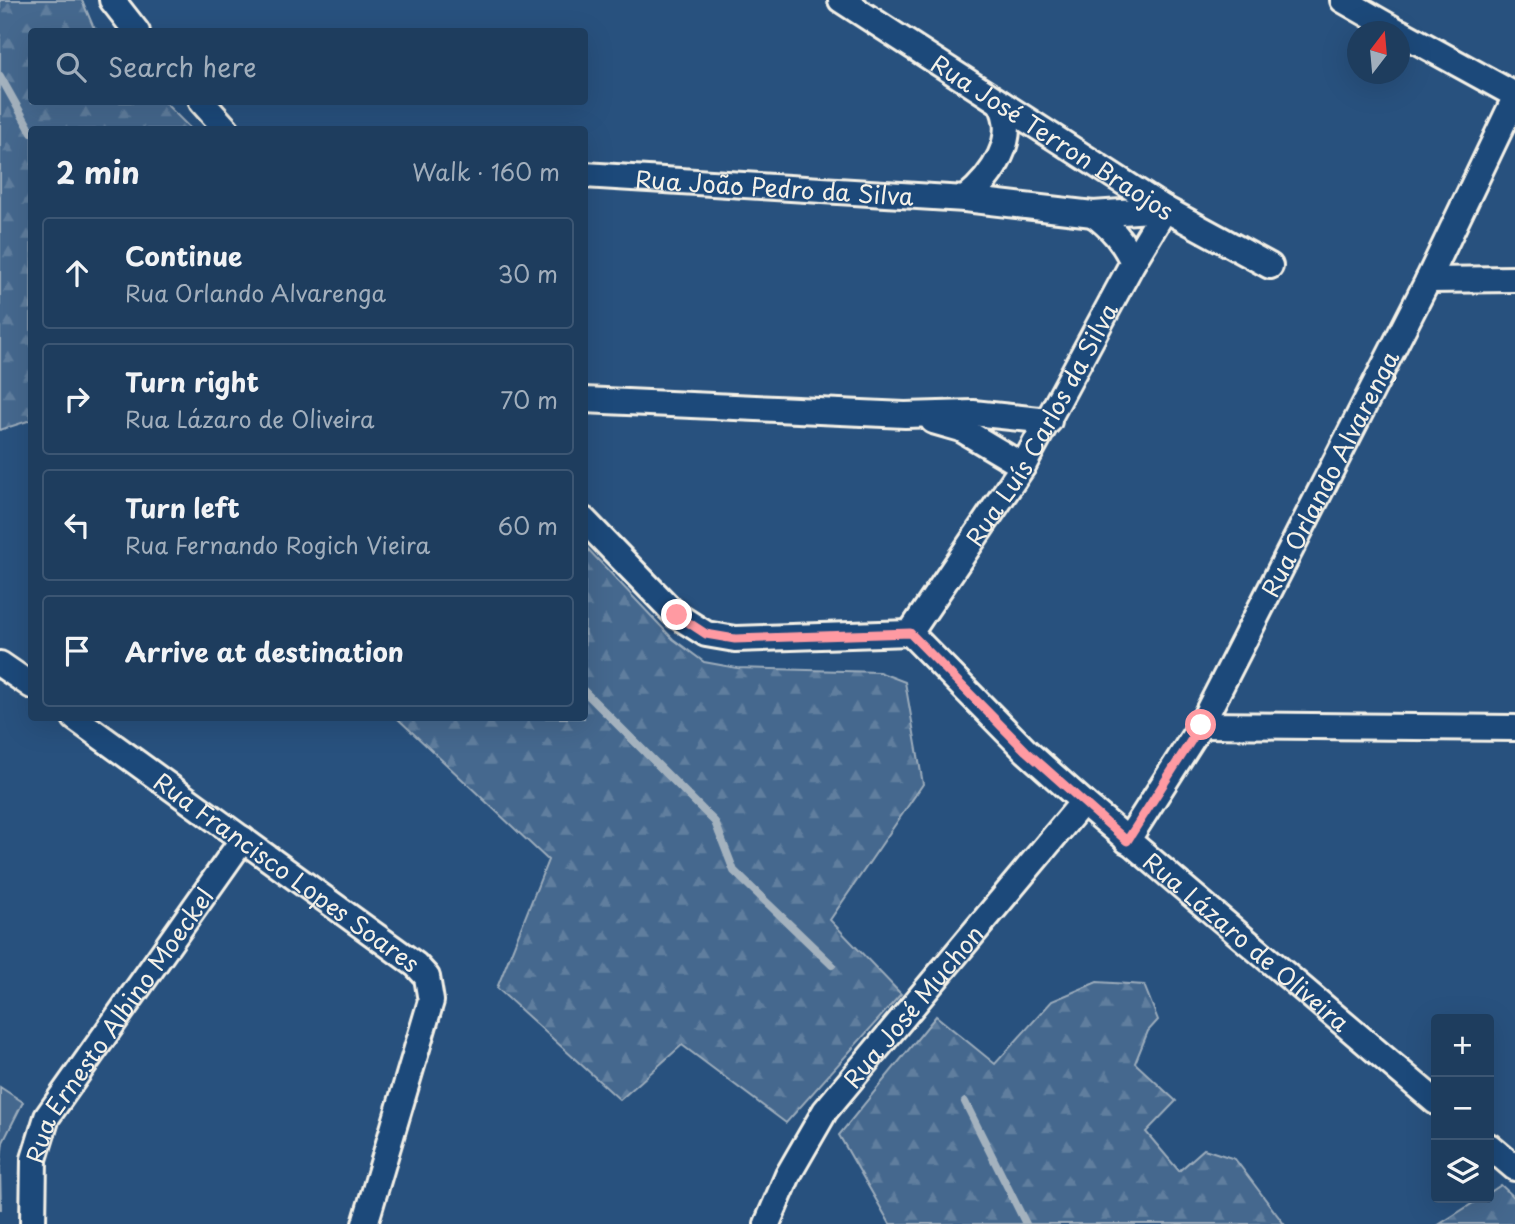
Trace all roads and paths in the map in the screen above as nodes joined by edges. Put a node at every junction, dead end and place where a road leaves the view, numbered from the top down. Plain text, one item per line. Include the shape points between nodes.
1 (112, 0) edge
2 (841, 0) edge
3 (1343, 0) edge
4 (1380, 21) edge
5 (134, 28) edge
6 (1410, 38) edge
7 (1515, 96) edge
8 (1000, 103) junction
9 (205, 105) edge
10 (224, 126) edge
11 (588, 175) edge
12 (965, 199) junction
13 (1165, 209) junction
14 (1093, 214) junction
15 (1133, 262) junction
16 (1270, 265) dead end
17 (1515, 279) edge
18 (1428, 280) junction
19 (588, 402) edge
20 (905, 415) junction
21 (1049, 421) junction
22 (1023, 466) junction
23 (588, 524) edge
24 (910, 633) junction
25 (0, 664) edge
26 (28, 684) edge
27 (79, 721) edge
28 (1201, 725) junction
29 (1515, 728) edge
30 (1083, 802) junction
31 (243, 839) junction
32 (1127, 841) junction
33 (1431, 1098) edge
34 (1494, 1150) edge
35 (1515, 1168) edge
36 (33, 1224) edge
37 (365, 1224) edge
38 (767, 1224) edge

1 - 5 street
2 - 8 street, Rua José Terron Braojos
3 - 4 street
6 - 7 street
7 - 18 street, Rua Orlando Alvarenga
8 - 12 street via 1006,114 1005,144 985,181
8 - 13 street, Rua José Terron Braojos
9 - 10 street
11 - 12 street, Rua João Pedro da Silva
12 - 14 street, Rua João Pedro da Silva
13 - 14 street, Rua João Pedro da Silva
13 - 15 street, Rua Luís Carlos da Silva
13 - 16 street, Rua José Terron Braojos
14 - 15 street via 1112,227
15 - 21 street, Rua Luís Carlos da Silva
17 - 18 street
18 - 28 street, Rua Orlando Alvarenga
19 - 20 street
20 - 21 street via 973,413
20 - 22 street via 961,429
21 - 22 street, Rua Luís Carlos da Silva
22 - 24 street, Rua Luís Carlos da Silva
23 - 24 street via 677,615 706,634 735,639
24 - 30 street, Rua Lázaro de Oliveira
25 - 26 street
27 - 31 street, Rua Francisco Lopes Soares
28 - 29 street
28 - 32 street, Rua Orlando Alvarenga
30 - 32 street, Rua Lázaro de Oliveira
30 - 38 street, Rua José Muchon via 824,1111
31 - 36 street, Rua Ernesto Albino Moeckel via 47,1117 34,1159
31 - 37 street, Rua Francisco Lopes Soares via 416,965 430,986 431,1001
32 - 33 street, Rua Lázaro de Oliveira
34 - 35 street

